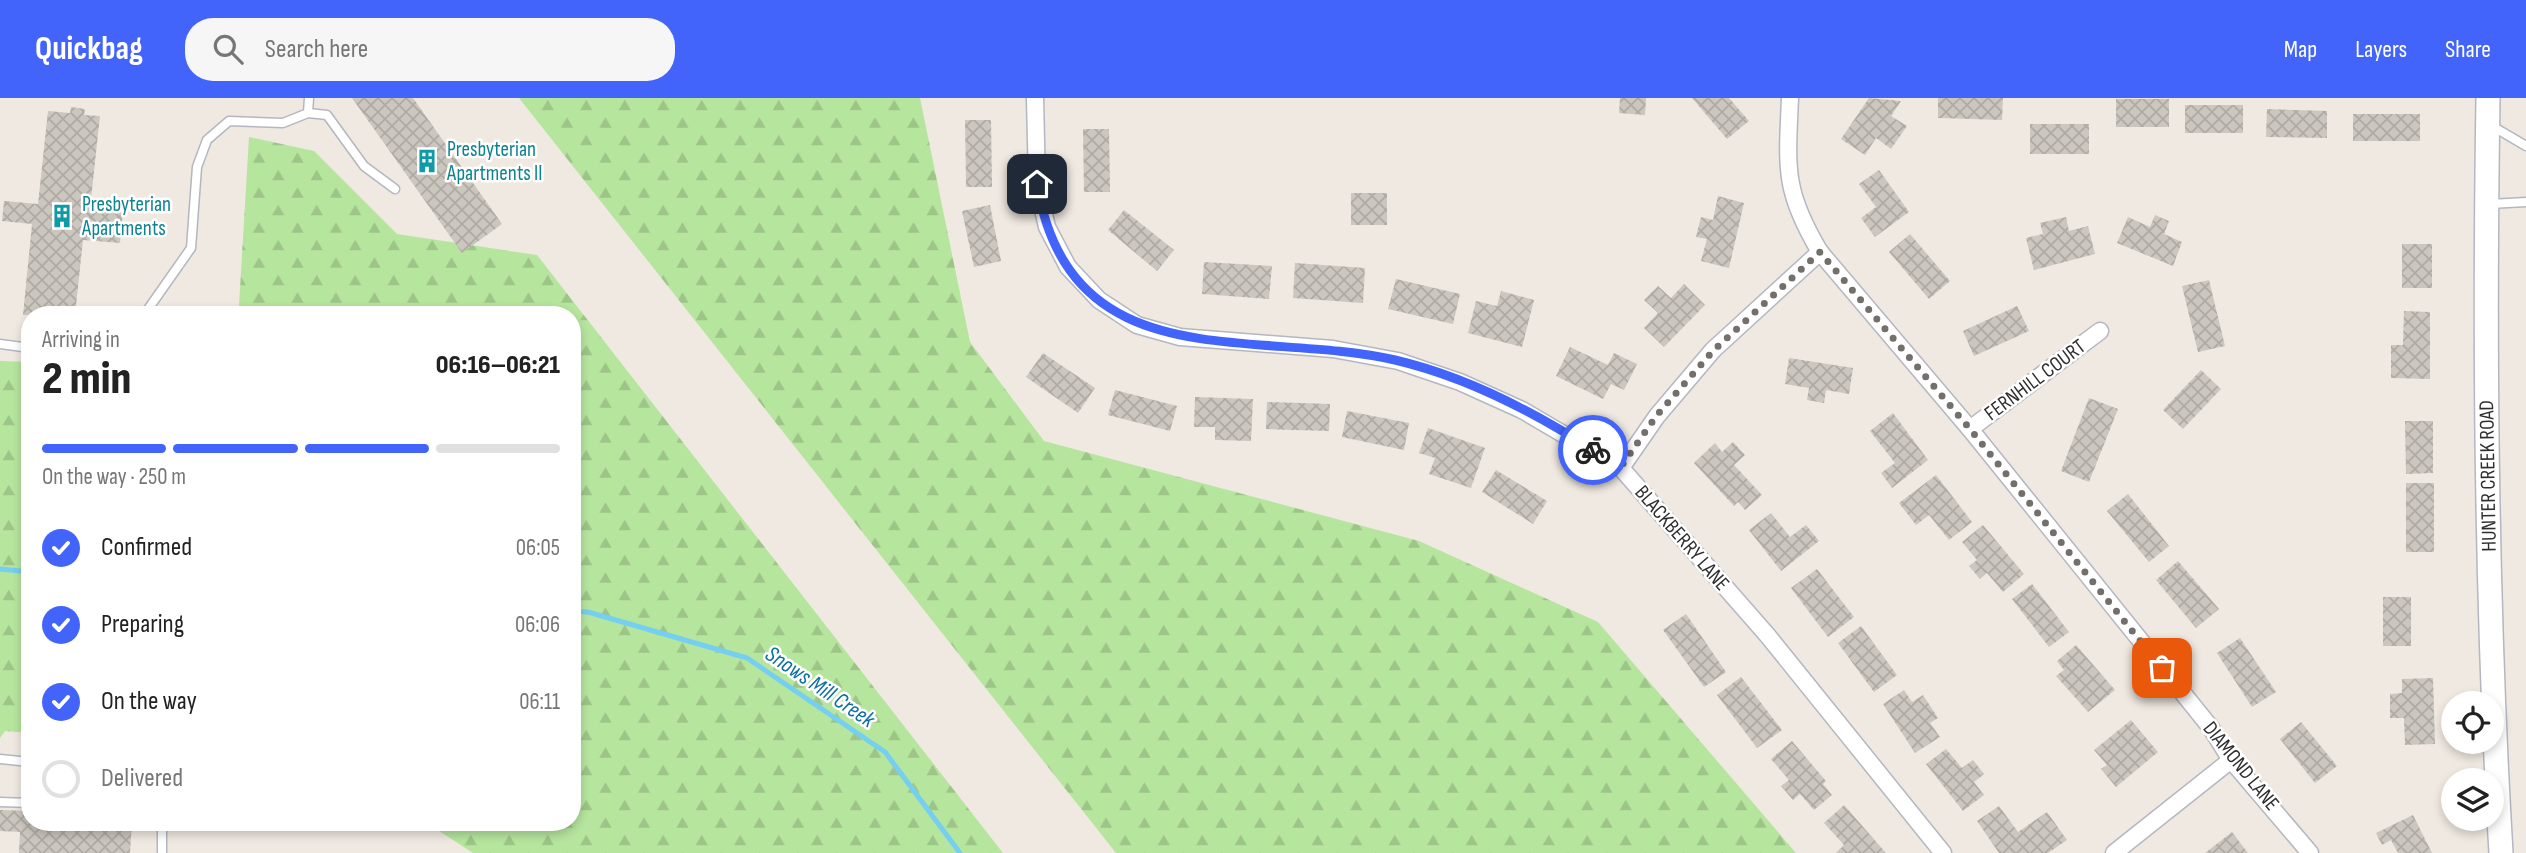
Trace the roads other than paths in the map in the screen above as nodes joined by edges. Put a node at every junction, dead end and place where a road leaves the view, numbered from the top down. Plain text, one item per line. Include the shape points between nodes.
1 (309, 98) edge
2 (1035, 98) edge
3 (1790, 98) edge
4 (2488, 98) edge
5 (307, 113) junction
6 (2488, 124) junction
7 (2526, 146) edge
8 (395, 189) dead end
9 (2526, 202) edge
10 (2487, 204) junction
11 (1820, 252) junction
12 (150, 306) edge
13 (2101, 331) dead end
14 (0, 345) edge
15 (21, 347) edge
16 (1970, 429) junction
17 (1620, 468) junction
18 (0, 760) edge
19 (2231, 760) junction
20 (21, 761) edge
21 (0, 802) edge
22 (21, 803) edge
23 (162, 831) edge
24 (162, 853) edge
25 (1943, 853) edge
26 (2114, 853) edge
27 (2311, 853) edge
28 (2501, 853) edge

1 - 5 lane
2 - 17 street, BLACKBERRY LANE via 1037,184 1047,227 1068,267 1117,313 1180,337 1333,349 1398,361 1522,410
3 - 11 street, DIAMOND LANE via 1790,188
4 - 6 main road, HUNTER CREEK ROAD
5 - 8 lane via 327,115 364,166
5 - 12 lane via 283,123 229,121 207,140 197,167 191,248
6 - 7 lane
6 - 10 main road, HUNTER CREEK ROAD
9 - 10 lane
10 - 28 main road, HUNTER CREEK ROAD via 2488,498
11 - 16 street, DIAMOND LANE
11 - 17 street via 1713,351 1657,415
13 - 16 street, FERNHILL COURT
14 - 15 lane
16 - 19 street, DIAMOND LANE via 2211,728
17 - 25 street, BLACKBERRY LANE via 1768,636
18 - 20 lane
19 - 26 street
19 - 27 street, DIAMOND LANE
21 - 22 lane
23 - 24 lane

